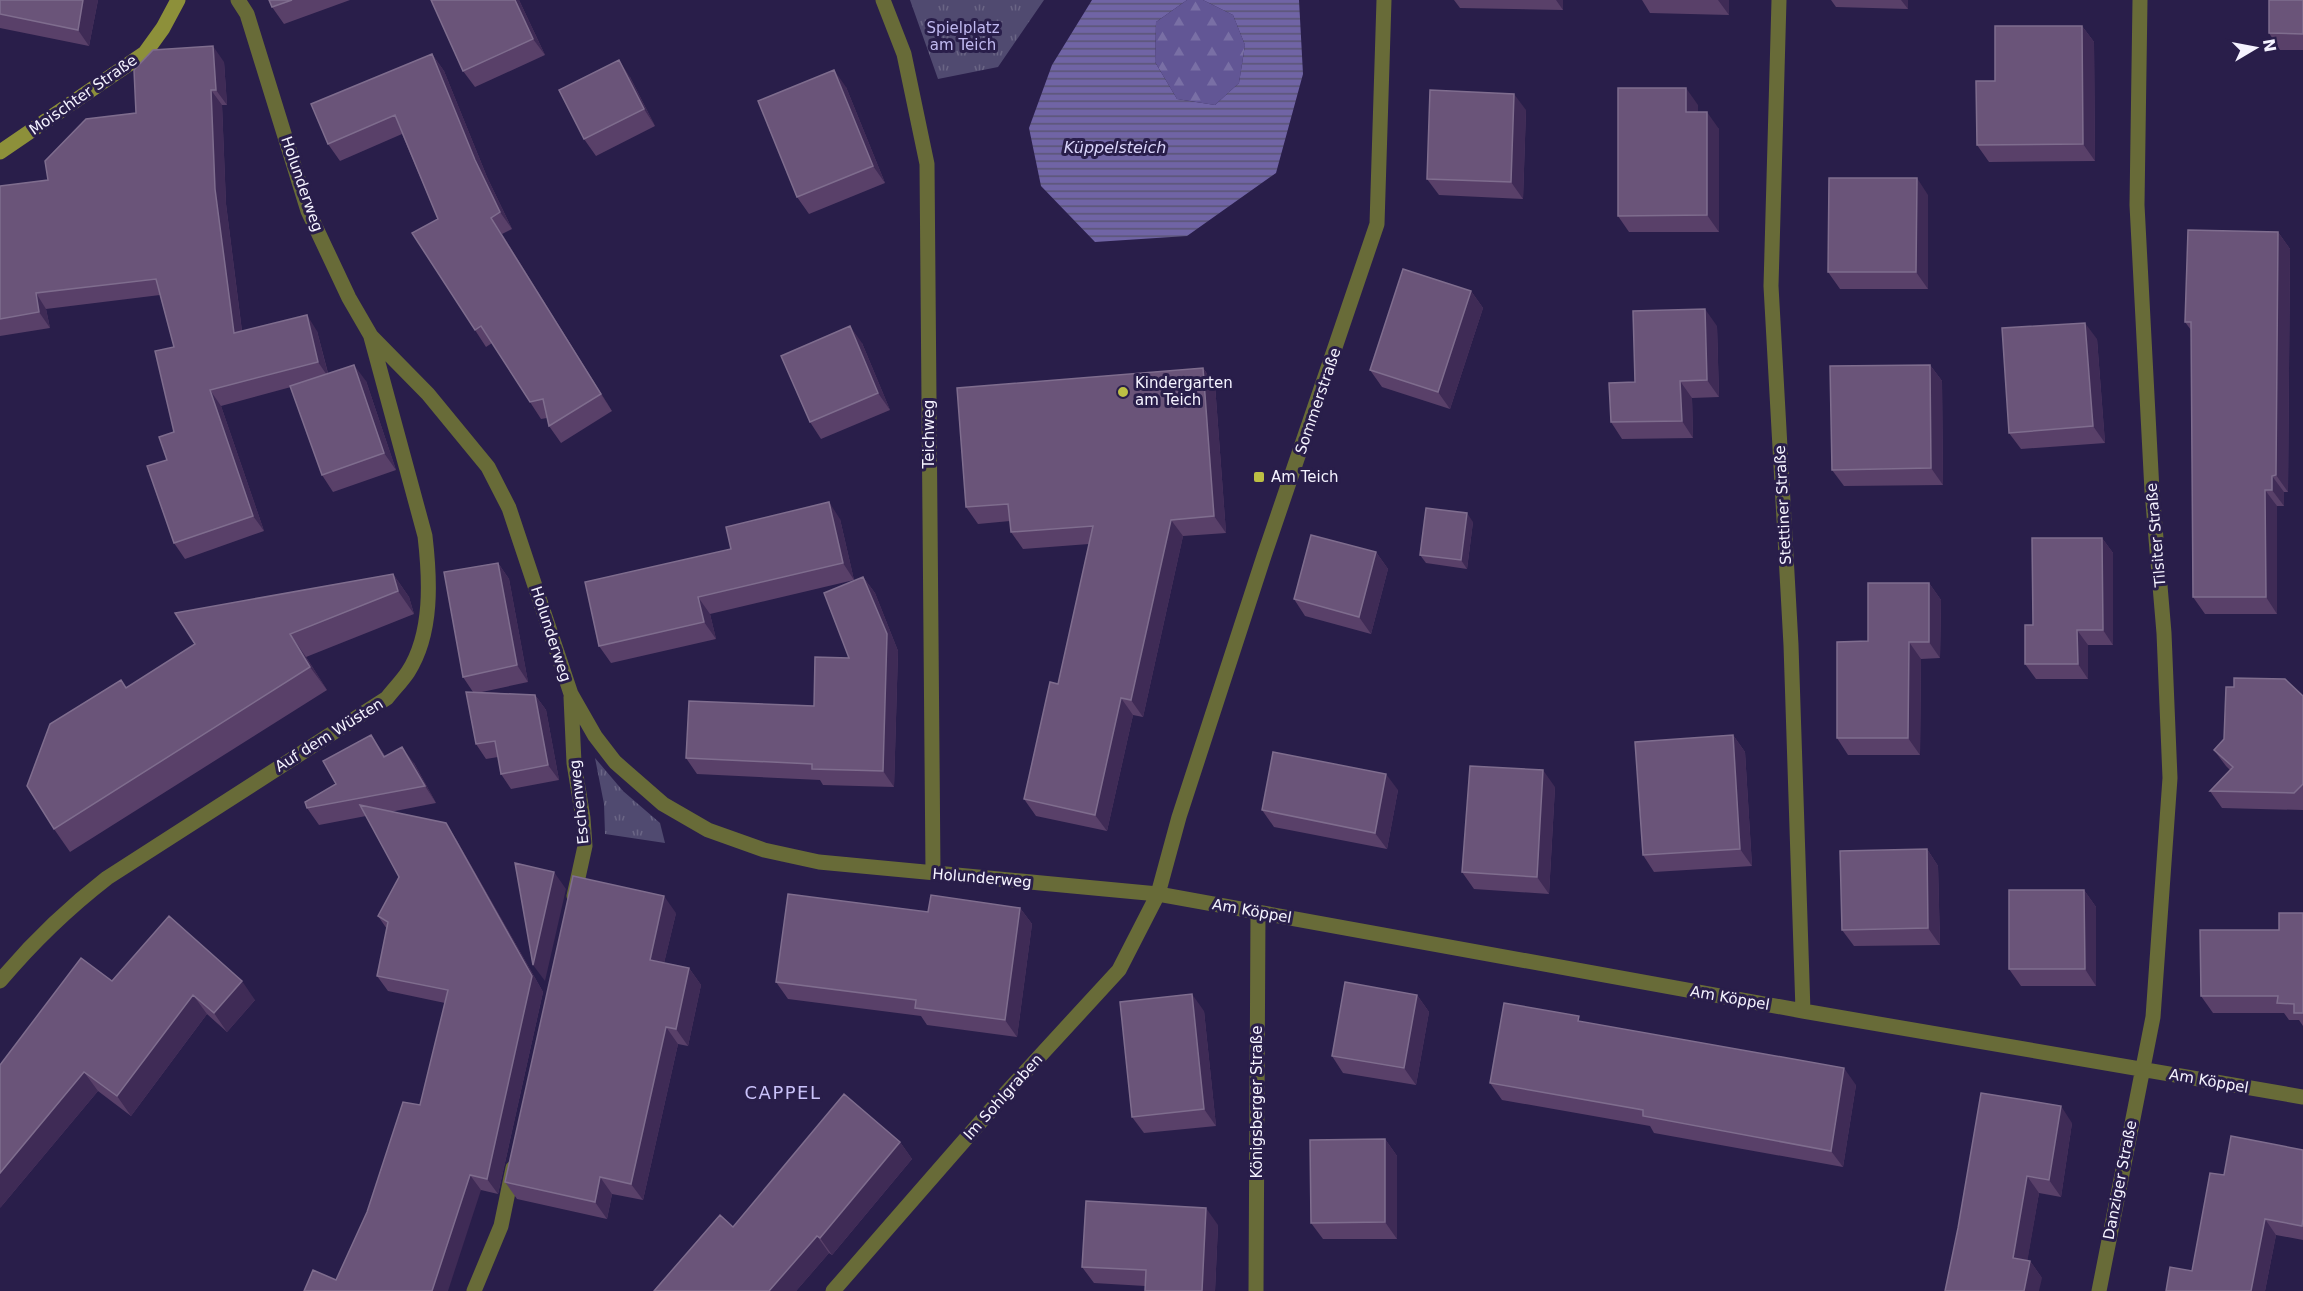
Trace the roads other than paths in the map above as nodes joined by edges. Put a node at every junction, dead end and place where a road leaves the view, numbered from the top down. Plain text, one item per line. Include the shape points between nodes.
1 (178, 0) edge
2 (238, 0) edge
3 (883, 0) edge
4 (1384, 0) edge
5 (1779, 0) edge
6 (2140, 0) edge
7 (0, 152) edge
8 (371, 336) junction
9 (571, 694) junction
10 (933, 873) junction
11 (1158, 894) junction
12 (1258, 912) junction
13 (570, 915) edge
14 (0, 981) edge
15 (1803, 1011) junction
16 (2140, 1069) junction
17 (2303, 1097) edge
18 (516, 1157) edge
19 (474, 1291) edge
20 (834, 1291) edge
21 (1256, 1291) edge
22 (2099, 1291) edge

1 - 7 street, Moischter Straße via 145,53
2 - 8 street, Holunderweg via 247,14 308,211
3 - 10 street, Teichweg via 904,54 927,164
4 - 11 street, Sommerstraße via 1377,224 1245,613
5 - 15 street, Stettiner Straße via 1771,286 1791,645
6 - 16 street, Tilsiter Straße via 2137,205 2170,778 2153,1017
8 - 9 street, Holunderweg via 428,394 488,467 509,508
8 - 14 street, Auf dem Wüsten via 425,536 425,623 408,671 387,698 107,878 69,908
9 - 10 street, Holunderweg via 615,762 663,804 708,830 764,850 815,862
9 - 13 street, Eschenweg via 574,763 585,846
10 - 11 street, Holunderweg
11 - 12 street, Am Köppel
11 - 20 street, Im Sohlgraben via 1119,970 1004,1095
12 - 15 street, Am Köppel
12 - 21 street, Königsberger Straße
15 - 16 street, Am Köppel
16 - 17 street, Am Köppel
16 - 22 street, Danziger Straße
18 - 19 street via 501,1226

